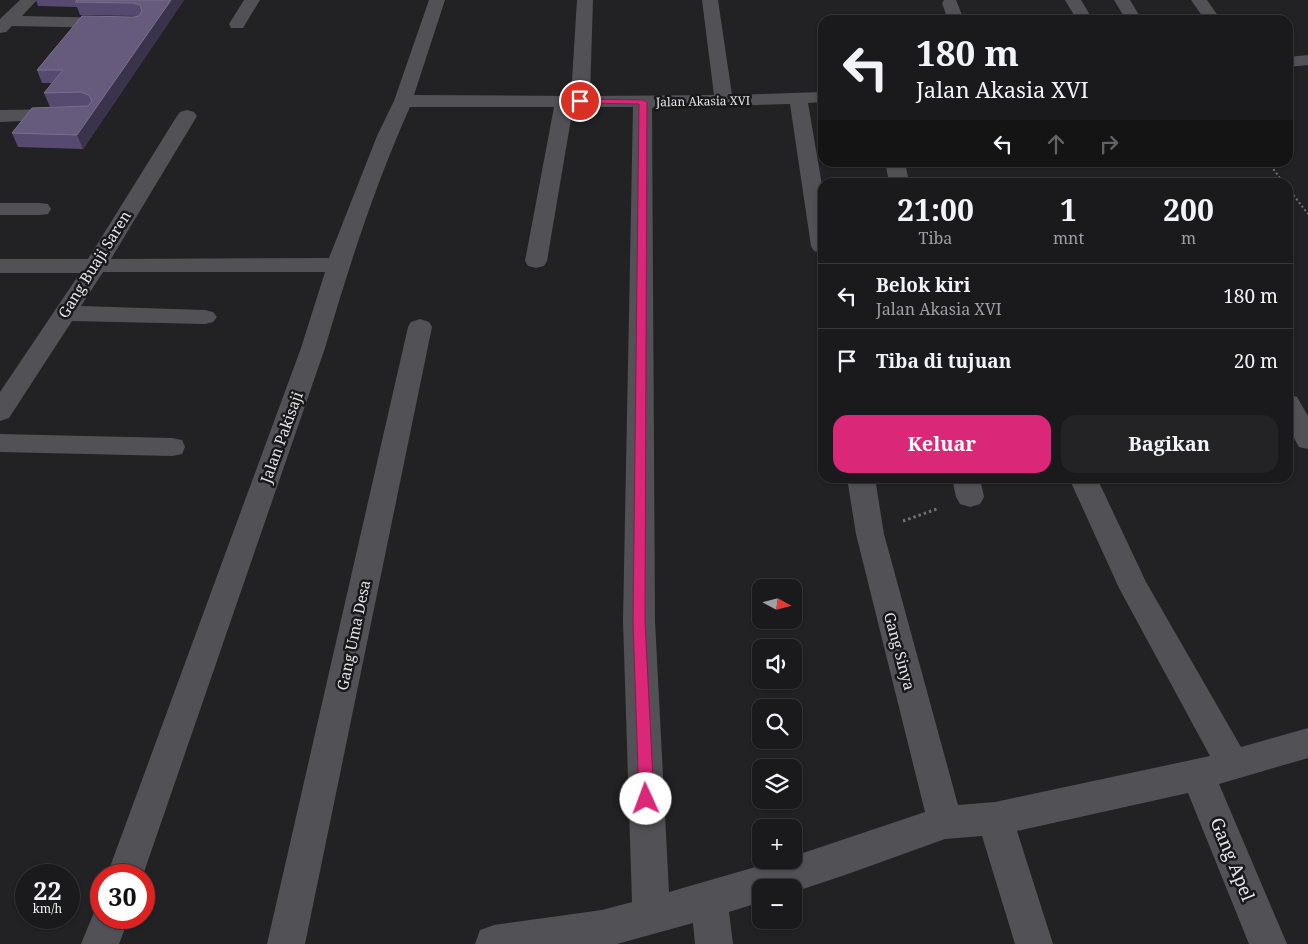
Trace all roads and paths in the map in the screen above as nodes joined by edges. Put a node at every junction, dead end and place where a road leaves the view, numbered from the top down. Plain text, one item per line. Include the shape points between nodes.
1 (29, 0) edge
2 (252, 0) edge
3 (438, 0) edge
4 (585, 0) edge
5 (710, 0) edge
6 (1073, 0) edge
7 (1122, 0) edge
8 (1199, 0) edge
9 (950, 4) dead end
10 (954, 15) edge
11 (1082, 15) edge
12 (1131, 15) edge
13 (1210, 15) edge
14 (128, 23) edge
15 (237, 24) dead end
16 (4, 25) edge
17 (1308, 60) edge
18 (1293, 62) edge
19 (818, 97) edge
20 (798, 98) junction
21 (403, 101) junction
22 (572, 101) junction
23 (643, 102) junction
24 (724, 102) junction
25 (86, 114) edge
26 (0, 116) edge
27 (187, 116) dead end
28 (1272, 167) edge
29 (1280, 178) edge
30 (1293, 194) edge
31 (0, 209) edge
32 (40, 209) dead end
33 (1308, 214) edge
34 (818, 221) edge
35 (536, 261) dead end
36 (338, 265) junction
37 (0, 266) edge
38 (95, 267) junction
39 (64, 313) junction
40 (206, 317) dead end
41 (420, 327) dead end
42 (0, 412) edge
43 (1293, 412) edge
44 (1308, 440) edge
45 (0, 443) edge
46 (172, 446) dead end
47 (862, 483) edge
48 (1085, 483) edge
49 (968, 487) edge
50 (870, 534) junction
51 (1308, 743) edge
52 (1233, 765) junction
53 (1198, 775) junction
54 (996, 819) junction
55 (945, 822) junction
56 (129, 864) edge
57 (709, 900) junction
58 (651, 917) junction
59 (106, 929) edge
60 (100, 944) edge
61 (286, 944) edge
62 (494, 944) edge
63 (714, 944) edge
64 (1034, 944) edge
65 (1268, 944) edge

1 - 16 street
2 - 15 street
3 - 21 street, Jalan Pakisaji
4 - 22 street
5 - 24 street
6 - 11 street
7 - 12 street
8 - 13 street
9 - 10 street
14 - 16 street
17 - 18 street
19 - 20 street, Jalan Akasia XVI
20 - 24 street, Jalan Akasia XVI
20 - 34 street
21 - 22 street, Jalan Akasia XVI
21 - 36 street, Jalan Pakisaji
22 - 23 street, Jalan Akasia XVI
22 - 35 street
23 - 24 street, Jalan Akasia XVI
23 - 58 street via 639,621
25 - 26 street
27 - 38 street, Gang Buaji Saren
28 - 29 path
30 - 33 path
31 - 32 street
36 - 38 street
36 - 56 street, Jalan Pakisaji via 313,348
37 - 38 street
38 - 39 street, Gang Buaji Saren
39 - 40 street
39 - 42 street, Gang Buaji Saren
41 - 61 street, Gang Uma Desa
43 - 44 street
45 - 46 street
47 - 50 street, Gang Sinya
48 - 52 street via 1100,520 1146,610
49 - 50 path
50 - 55 street, Gang Sinya
51 - 52 street
52 - 53 street
53 - 54 street
53 - 65 street, Gang Apel
54 - 55 street
54 - 64 street
55 - 57 street via 845,858
57 - 58 street
57 - 63 street
58 - 62 street via 602,929
59 - 60 street

